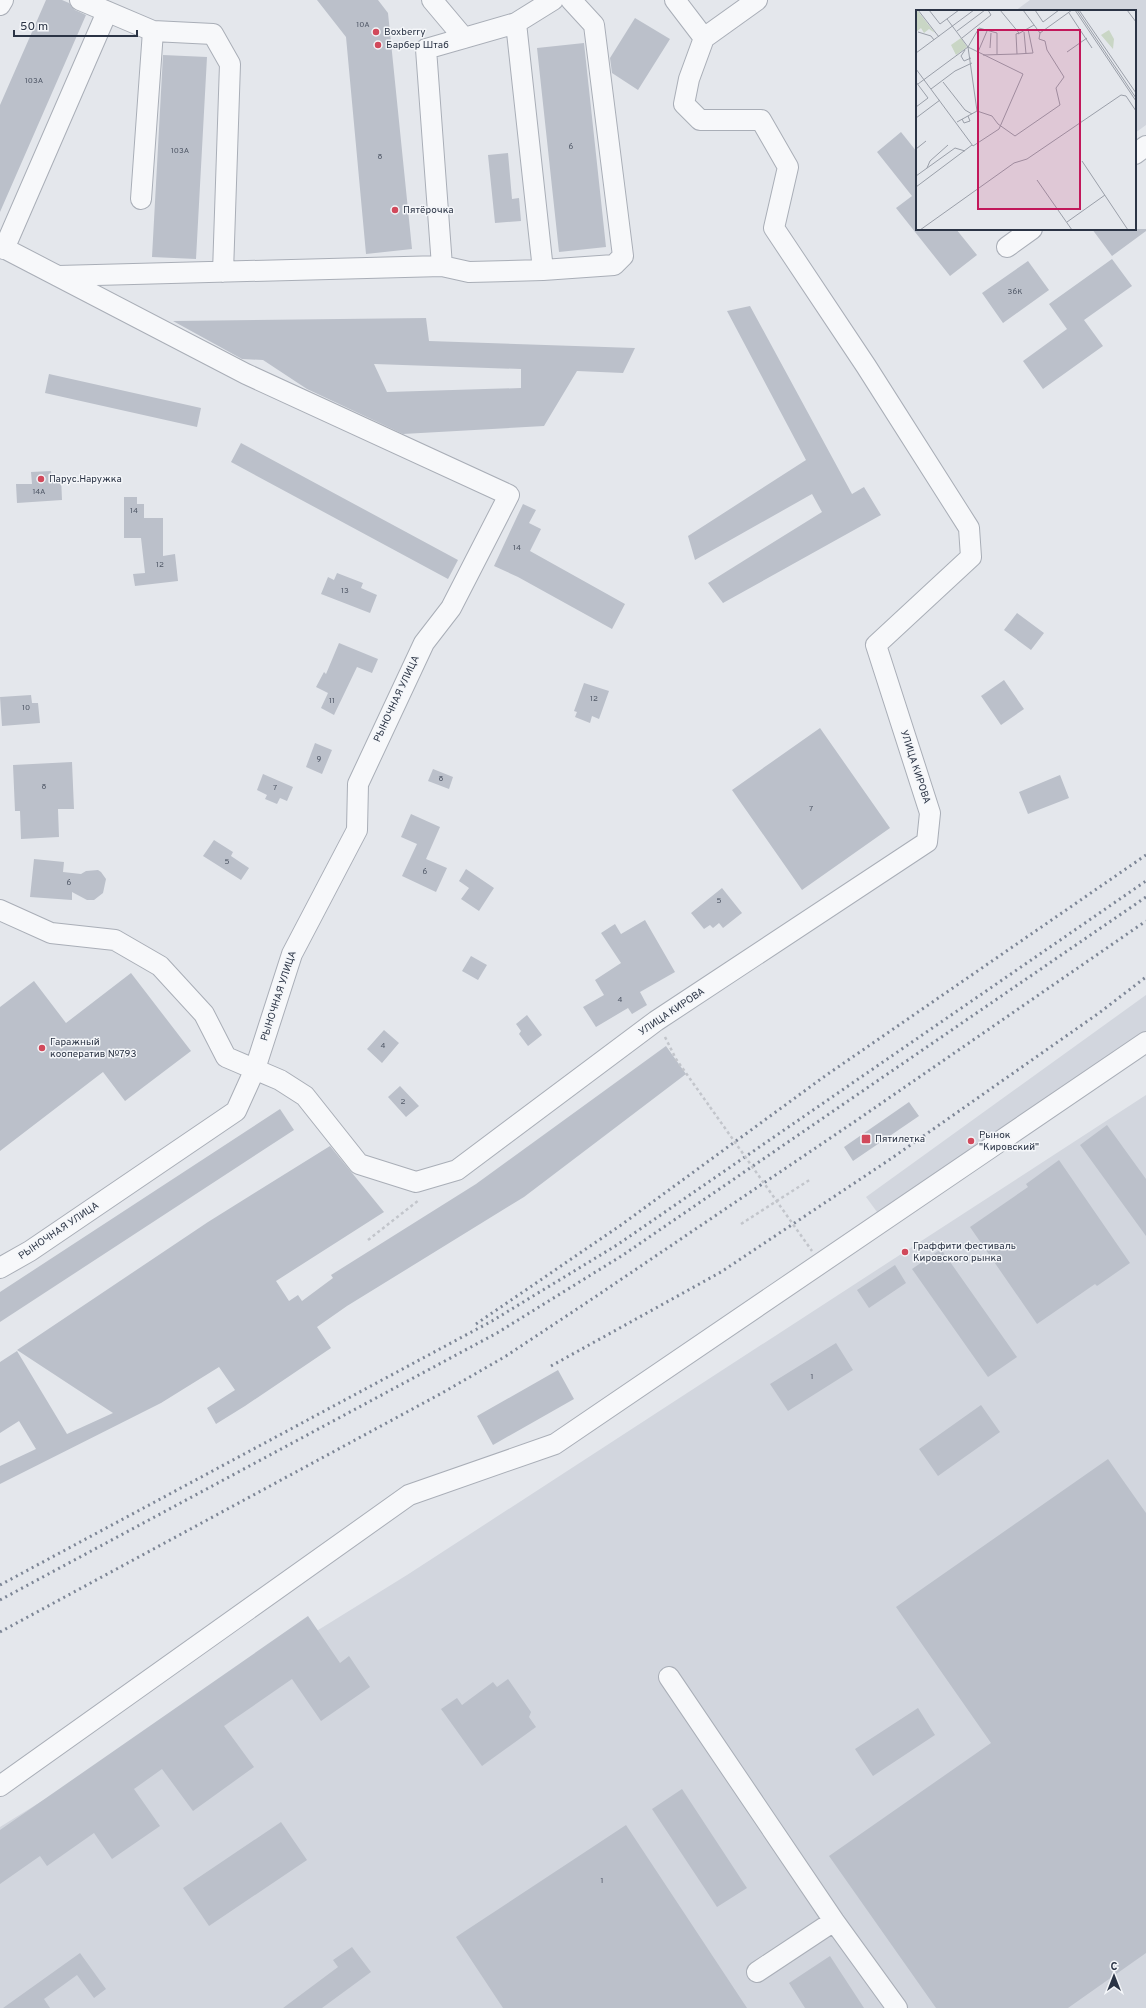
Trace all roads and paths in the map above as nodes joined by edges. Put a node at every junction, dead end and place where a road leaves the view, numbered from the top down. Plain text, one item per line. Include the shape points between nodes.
1 (3, 0) edge
2 (80, 0) edge
3 (432, 0) edge
4 (553, 0) edge
5 (571, 0) edge
6 (675, 0) edge
7 (757, 0) edge
8 (0, 5) edge
9 (107, 12) junction
10 (516, 23) junction
11 (153, 31) junction
12 (464, 38) junction
13 (704, 38) junction
14 (1146, 146) edge
15 (1136, 153) edge
16 (142, 199) dead end
17 (1031, 230) edge
18 (2, 247) edge
19 (1007, 247) dead end
20 (442, 266) junction
21 (543, 270) junction
22 (223, 272) junction
23 (56, 276) junction
24 (0, 910) edge
25 (656, 1021) junction
26 (1146, 1042) edge
27 (255, 1070) junction
28 (811, 1179) dead end
29 (421, 1198) dead end
30 (778, 1201) junction
31 (741, 1224) dead end
32 (368, 1240) dead end
33 (812, 1251) dead end
34 (0, 1268) edge
35 (669, 1678) dead end
36 (0, 1786) edge
37 (834, 1921) junction
38 (757, 1972) dead end
39 (897, 2008) edge

1 - 8 street
2 - 9 street
3 - 12 street
4 - 10 street
5 - 21 street via 594,25 623,256 614,265
6 - 13 street
7 - 13 street
9 - 11 street
9 - 18 street
10 - 12 street
10 - 21 street
11 - 16 street
11 - 22 street via 213,34 230,64
12 - 20 street via 426,49
13 - 25 street, УЛИЦА КИРОВА via 688,79 684,104 700,120 762,120 788,167 774,228 969,528 971,557 876,645 930,813 927,842
14 - 15 street
17 - 19 street
18 - 23 street
20 - 21 street via 469,272
20 - 22 street
22 - 23 street
23 - 27 street, РЫНОЧНАЯ УЛИЦА via 246,374 509,495 452,608 424,642 358,784 357,830 292,954
24 - 27 street, УЛИЦА КИРОВА via 51,932 115,940 160,966 204,1014 226,1057
25 - 27 street, УЛИЦА КИРОВА via 457,1170 416,1182 359,1164 305,1096 280,1080
25 - 30 path, bridge via 676,1059
26 - 36 street via 555,1444 409,1495
27 - 34 street, РЫНОЧНАЯ УЛИЦА via 236,1111 30,1251
28 - 30 path
29 - 32 path
30 - 31 path
30 - 33 path, bridge
35 - 37 street
37 - 38 street
37 - 39 street

